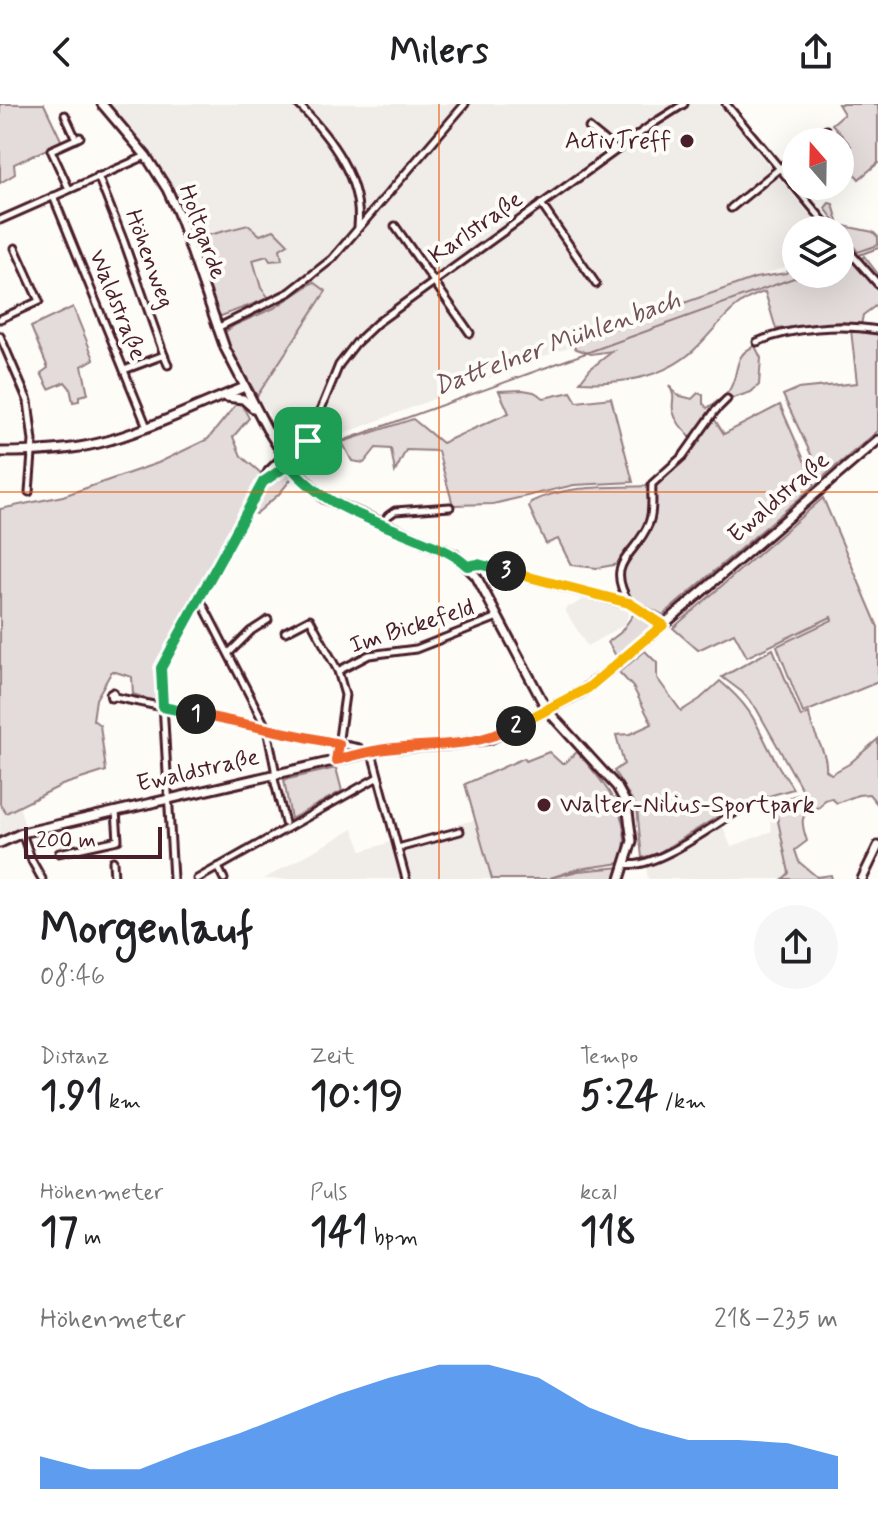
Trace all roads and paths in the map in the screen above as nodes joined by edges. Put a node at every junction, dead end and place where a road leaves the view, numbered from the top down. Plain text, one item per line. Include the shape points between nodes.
1 (102, 104) edge
2 (298, 104) edge
3 (465, 104) edge
4 (684, 104) edge
5 (726, 104) edge
6 (65, 115) dead end
7 (589, 128) dead end
8 (616, 150) junction
9 (146, 156) junction
10 (780, 169) junction
11 (98, 176) junction
12 (69, 189) junction
13 (53, 196) junction
14 (541, 204) junction
15 (731, 208) dead end
16 (819, 216) edge
17 (0, 220) edge
18 (395, 226) dead end
19 (358, 228) junction
20 (15, 248) dead end
21 (854, 257) edge
22 (432, 281) junction
23 (596, 284) dead end
24 (878, 284) edge
25 (0, 319) edge
26 (216, 328) junction
27 (878, 330) edge
28 (470, 333) dead end
29 (0, 336) edge
30 (757, 342) dead end
31 (164, 355) junction
32 (168, 365) dead end
33 (124, 370) junction
34 (246, 389) junction
35 (230, 396) junction
36 (216, 399) junction
37 (727, 399) dead end
38 (260, 416) junction
39 (147, 427) junction
40 (878, 440) edge
41 (308, 441) junction
42 (32, 451) junction
43 (0, 452) edge
44 (283, 456) junction
45 (289, 464) junction
46 (263, 482) junction
47 (29, 492) dead end
48 (450, 507) dead end
49 (383, 524) junction
50 (467, 566) junction
51 (200, 598) junction
52 (629, 603) junction
53 (498, 617) junction
54 (268, 620) dead end
55 (663, 625) junction
56 (285, 632) dead end
57 (229, 653) junction
58 (338, 671) junction
59 (115, 697) dead end
60 (163, 707) junction
61 (547, 710) junction
62 (267, 729) junction
63 (339, 744) junction
64 (359, 748) dead end
65 (372, 752) junction
66 (336, 760) junction
67 (276, 774) junction
68 (378, 777) junction
69 (168, 799) junction
70 (116, 811) junction
71 (734, 813) dead end
72 (285, 823) dead end
73 (460, 831) dead end
74 (22, 833) junction
75 (0, 843) edge
76 (878, 846) edge
77 (398, 848) junction
78 (59, 853) dead end
79 (113, 861) dead end
80 (626, 864) junction
81 (218, 867) junction
82 (42, 879) edge
83 (114, 879) edge
84 (173, 879) edge
85 (197, 879) edge
86 (224, 879) edge
87 (406, 879) edge
88 (620, 879) edge
89 (862, 879) edge

1 - 9 street, Holtgarde
2 - 19 street via 321,127 346,167 360,210
3 - 19 street
4 - 8 street, Karlstraße
5 - 10 street
6 - 12 street via 78,138 51,150
7 - 8 street
8 - 14 street, Karlstraße
9 - 11 street
9 - 26 street, Holtgarde via 178,213
10 - 15 street
10 - 16 street
11 - 12 street
11 - 31 street, Höhenweg
12 - 13 street
13 - 17 street
13 - 33 street, Waldstraße
14 - 22 street, Karlstraße
14 - 23 street, Karlstraße
18 - 22 street, Karlstraße
19 - 26 street via 312,276 267,305
20 - 25 street via 39,301
21 - 24 street
22 - 28 street, Karlstraße
22 - 41 street, Karlstraße via 356,343 339,365
26 - 34 street, Holtgarde
27 - 30 street via 843,325
29 - 42 street via 28,401
31 - 32 street, Höhenweg
31 - 33 street
33 - 39 street, Waldstraße
34 - 35 street
34 - 36 street
34 - 38 street, Holtgarde
35 - 36 street
35 - 38 street via 243,399
36 - 39 street
37 - 52 street via 683,456 652,484 650,520 618,574
38 - 44 street, Holtgarde
39 - 42 street via 98,443
40 - 55 street, Ewaldstraße
41 - 44 street
41 - 45 street, Karlstraße
42 - 43 street
42 - 47 street
44 - 45 street, Holtgarde
44 - 46 street
45 - 46 street, Karlstraße
45 - 49 street, Holtgarde via 324,498
46 - 51 street
48 - 49 street via 395,511
49 - 50 street, Holtgarde via 445,550
50 - 52 street via 478,564
50 - 53 street
51 - 57 street
51 - 60 street via 161,668
52 - 55 street
53 - 58 street, Im Bickefeld via 416,649 369,655
53 - 61 street
54 - 57 street
55 - 61 street, Ewaldstraße via 588,688
56 - 58 street via 310,619
57 - 62 street
58 - 63 street via 345,695
59 - 60 street
60 - 62 street
60 - 69 street
61 - 65 street, Ewaldstraße via 490,739
61 - 80 street via 622,794 632,828
62 - 63 street
62 - 67 street
63 - 64 street
63 - 66 street
65 - 66 street, Ewaldstraße
65 - 68 street
66 - 67 street, Ewaldstraße
67 - 69 street, Ewaldstraße
67 - 72 street
68 - 77 street
68 - 81 street
69 - 70 street, Ewaldstraße
69 - 84 street
70 - 74 street, Ewaldstraße
70 - 78 street via 118,843
71 - 80 street via 666,853
73 - 77 street
74 - 75 street, Ewaldstraße
74 - 82 street
76 - 89 street
77 - 87 street
79 - 83 street
80 - 88 street
81 - 85 street
81 - 86 street

